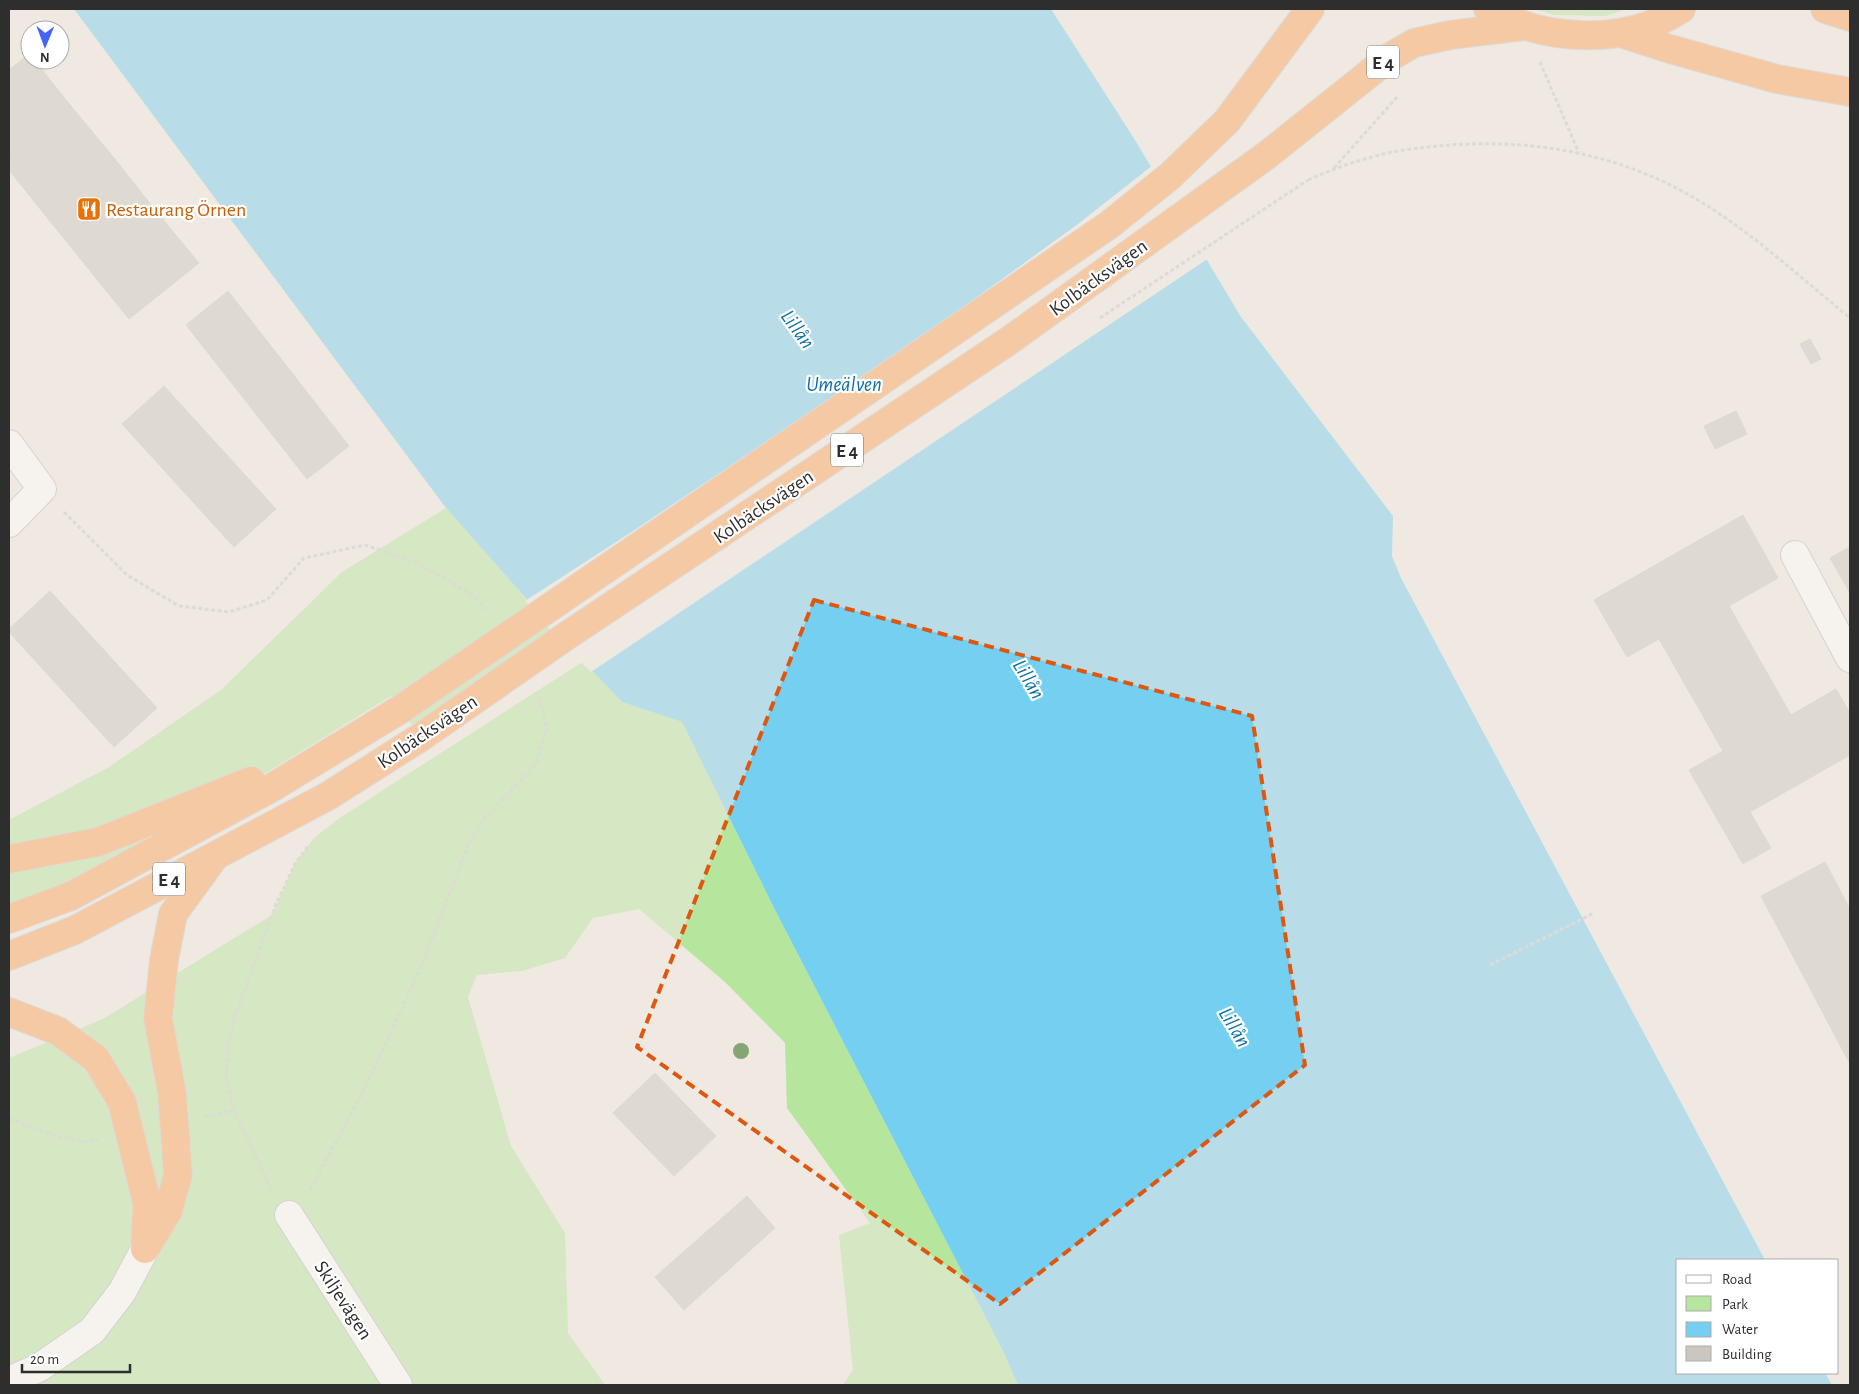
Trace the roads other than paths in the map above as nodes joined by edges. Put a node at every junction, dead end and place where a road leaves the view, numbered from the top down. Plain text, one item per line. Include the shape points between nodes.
1 (1310, 9) edge
2 (1488, 9) edge
3 (1682, 9) edge
4 (1825, 9) edge
5 (1850, 17) edge
6 (1524, 26) junction
7 (1620, 33) junction
8 (1850, 92) edge
9 (9, 444) edge
10 (9, 523) edge
11 (1795, 555) dead end
12 (1850, 658) edge
13 (341, 746) junction
14 (216, 854) junction
15 (9, 859) edge
16 (9, 919) edge
17 (9, 956) edge
18 (9, 1012) edge
19 (289, 1215) road end
20 (145, 1249) junction
21 (9, 1381) edge
22 (398, 1385) edge

1 - 13 highway, Kolbäcksvägen / E 4, bridge via 1227,121 1170,176 1109,225 401,710
2 - 6 highway, E 4
3 - 7 highway, E 4
4 - 5 highway
6 - 7 highway, E 4 via 1570,36
6 - 14 highway, Kolbäcksvägen / E 4, bridge via 1414,43 1390,57 1267,155 1010,340 421,737 328,796
7 - 8 highway, E 4 via 1777,79
9 - 10 street via 42,489
11 - 12 street
13 - 15 highway via 98,842
13 - 16 highway, Kolbäcksvägen / E 4 via 273,787 71,896
14 - 17 highway, Kolbäcksvägen / E 4 via 75,930
14 - 20 highway via 173,914 164,960 158,1018 172,1093 178,1175 168,1212
18 - 20 highway via 58,1031 96,1059 122,1102 146,1203
19 - 22 street, Skiljevägen
20 - 21 street via 122,1292 92,1331 40,1367

